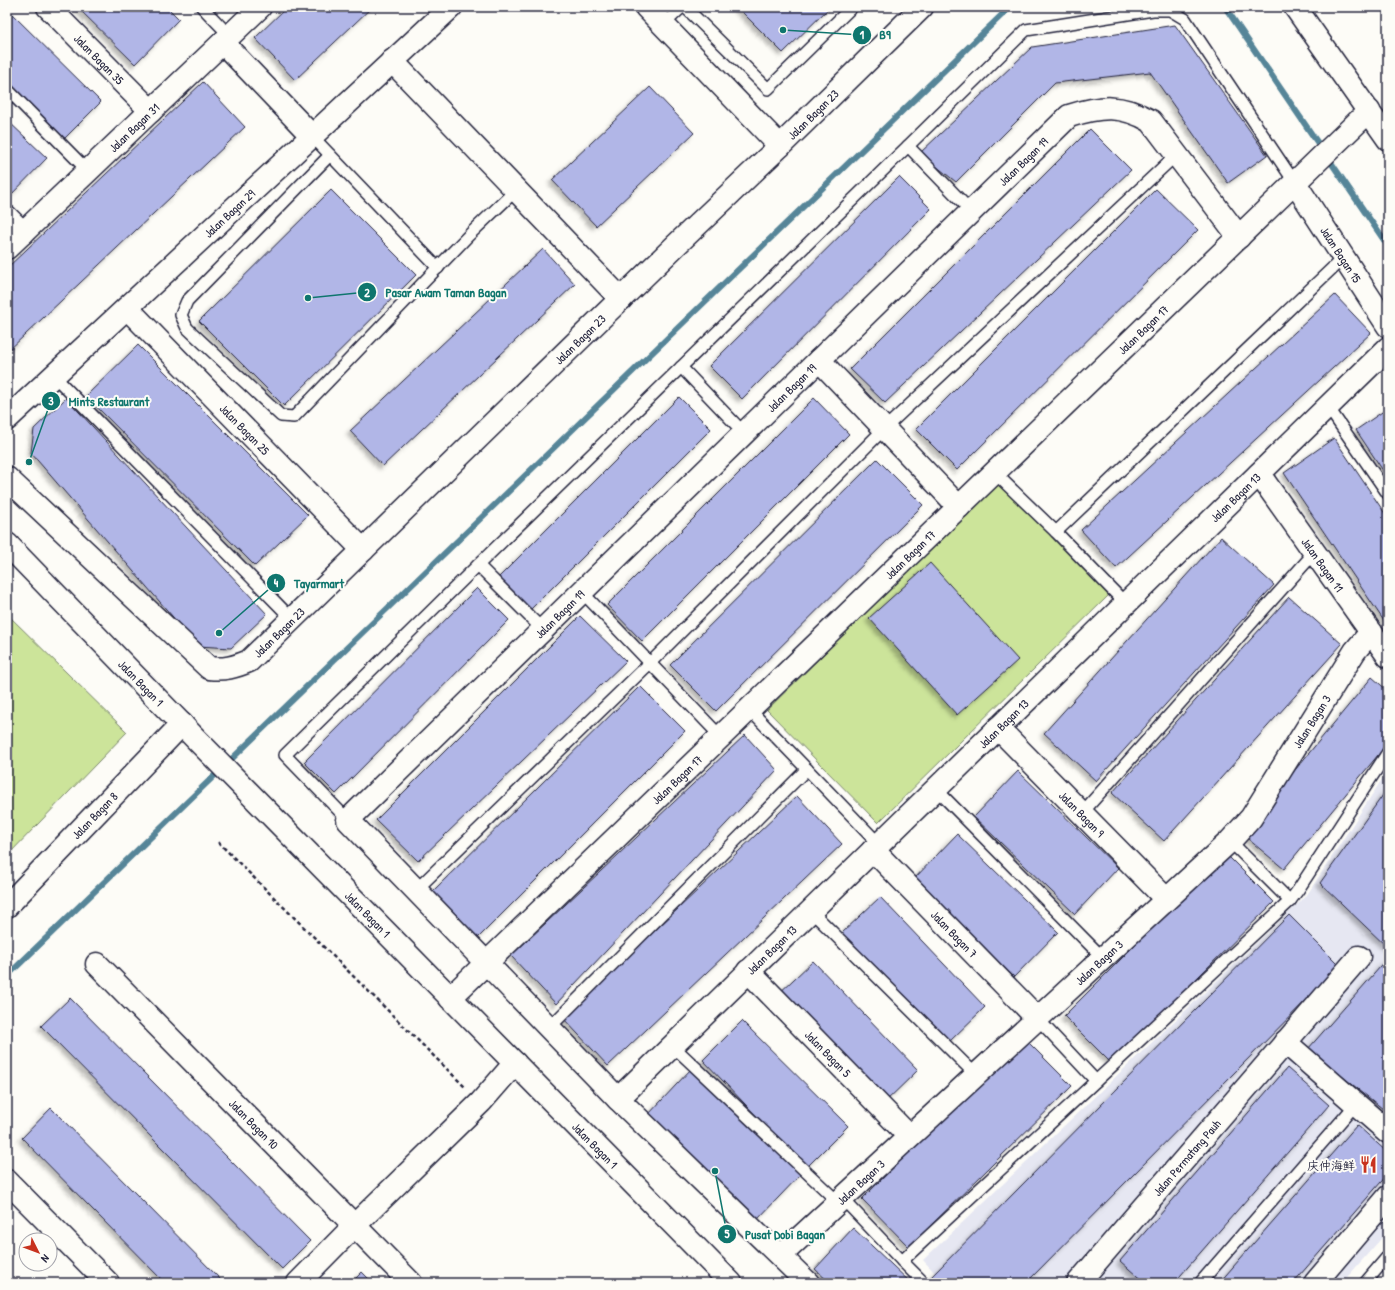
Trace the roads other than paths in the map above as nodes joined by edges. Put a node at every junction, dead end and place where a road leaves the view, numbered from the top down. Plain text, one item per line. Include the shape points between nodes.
1 (48, 7) edge
2 (202, 7) edge
3 (260, 7) edge
4 (451, 7) edge
5 (646, 7) edge
6 (682, 7) edge
7 (685, 7) edge
8 (852, 7) edge
9 (922, 7) edge
10 (1295, 7) edge
11 (663, 25) junction
12 (226, 39) junction
13 (392, 61) junction
14 (7, 89) edge
15 (151, 111) junction
16 (1369, 111) junction
17 (312, 136) junction
18 (1388, 139) edge
19 (780, 146) junction
20 (908, 146) junction
21 (1177, 154) junction
22 (330, 155) junction
23 (88, 170) junction
24 (1295, 183) junction
25 (516, 190) junction
26 (972, 212) junction
27 (7, 217) edge
28 (23, 233) junction
29 (1239, 237) junction
30 (7, 248) edge
31 (1343, 258) junction
32 (438, 268) junction
33 (621, 299) junction
34 (127, 308) junction
35 (1388, 326) edge
36 (1388, 348) edge
37 (819, 360) junction
38 (681, 367) junction
39 (54, 376) junction
40 (1328, 407) junction
41 (7, 419) edge
42 (884, 429) junction
43 (744, 433) junction
44 (995, 473) junction
45 (1259, 474) junction
46 (7, 478) edge
47 (1388, 494) edge
48 (959, 507) junction
49 (1056, 532) junction
50 (7, 544) edge
51 (363, 550) junction
52 (1315, 552) junction
53 (478, 565) junction
54 (582, 592) junction
55 (1126, 604) junction
56 (292, 619) junction
57 (543, 630) junction
58 (1371, 632) junction
59 (1388, 656) edge
60 (650, 663) junction
61 (749, 709) junction
62 (998, 728) junction
63 (189, 732) junction
64 (721, 737) junction
65 (1388, 752) edge
66 (808, 769) junction
67 (936, 789) junction
68 (1082, 813) junction
69 (348, 820) junction
70 (1230, 841) junction
71 (876, 847) junction
72 (416, 890) junction
73 (1166, 899) junction
74 (1290, 901) junction
75 (7, 906) edge
76 (811, 910) junction
77 (1360, 957) dead end
78 (1103, 958) junction
79 (487, 963) junction
80 (97, 964) dead end
81 (748, 971) junction
82 (450, 998) junction
83 (1037, 1018) junction
84 (549, 1028) junction
85 (1285, 1042) junction
86 (672, 1045) junction
87 (515, 1063) junction
88 (976, 1075) junction
89 (1096, 1081) junction
90 (618, 1098) junction
91 (1356, 1104) junction
92 (1388, 1132) edge
93 (909, 1136) junction
94 (7, 1181) edge
95 (1388, 1197) edge
96 (840, 1200) junction
97 (355, 1225) junction
98 (781, 1255) junction
99 (1388, 1256) edge
100 (902, 1261) junction
101 (1089, 1279) edge
102 (108, 1283) edge
103 (298, 1283) edge
104 (411, 1283) edge
105 (731, 1283) edge
106 (808, 1283) edge
107 (924, 1283) edge
108 (1200, 1283) edge
109 (1315, 1283) edge
110 (1365, 1283) edge

1 - 15 street, Jalan Bagan 35
2 - 12 lane
3 - 12 street, Jalan Bagan 31
4 - 13 street, Jalan Bagan 29
5 - 11 street
6 - 11 lane
7 - 8 lane via 768,88
9 - 19 street, Jalan Bagan 23
10 - 16 street
11 - 19 street
12 - 15 street, Jalan Bagan 31
12 - 17 street
13 - 17 street, Jalan Bagan 29
13 - 25 street
14 - 23 lane
15 - 23 street, Jalan Bagan 31
16 - 18 street
16 - 24 street, Jalan Bagan 17
17 - 22 lane
17 - 34 street, Jalan Bagan 29
19 - 33 street, Jalan Bagan 23
20 - 24 lane via 1026,30 1153,10 1170,10 1185,20
20 - 26 lane
20 - 38 lane
21 - 26 street, Jalan Bagan 19 via 1151,121 1138,113 1104,108 1069,116
21 - 29 street, Jalan Bagan 19
21 - 42 lane
22 - 32 lane
22 - 32 lane via 187,301 181,315 187,328 282,416 294,417
23 - 28 street, Jalan Bagan 31
24 - 29 street, Jalan Bagan 17
24 - 31 street, Jalan Bagan 15
25 - 32 lane
25 - 33 street
26 - 37 street, Jalan Bagan 19
27 - 28 street
28 - 30 street, Jalan Bagan 31
29 - 44 street, Jalan Bagan 17
31 - 35 street, Jalan Bagan 15
31 - 49 lane
33 - 51 street, Jalan Bagan 23
34 - 39 street, Jalan Bagan 29
34 - 51 street, Jalan Bagan 25
36 - 40 street, Jalan Bagan 13
37 - 42 street
37 - 43 street, Jalan Bagan 19
38 - 43 lane
38 - 53 lane
39 - 41 street, Jalan Bagan 29
39 - 56 lane
40 - 45 street, Jalan Bagan 13
40 - 47 lane
42 - 48 street
42 - 60 lane
43 - 54 street, Jalan Bagan 19
44 - 48 street, Jalan Bagan 17
44 - 49 lane
45 - 52 street, Jalan Bagan 11
45 - 55 street, Jalan Bagan 13
46 - 56 street, Jalan Bagan 23 via 209,668 235,668 249,661
48 - 61 street, Jalan Bagan 17
49 - 55 lane
50 - 63 street, Jalan Bagan 1
51 - 56 street, Jalan Bagan 23
52 - 58 street, Jalan Bagan 11
52 - 68 lane
53 - 57 lane
53 - 69 lane via 285,755
54 - 57 street, Jalan Bagan 19
54 - 60 lane
55 - 62 street, Jalan Bagan 13
57 - 69 street, Jalan Bagan 19
58 - 59 street, Jalan Bagan 11
58 - 70 street, Jalan Bagan 3 via 1355,651 1251,818
60 - 64 lane
60 - 72 lane
61 - 64 street, Jalan Bagan 17
61 - 66 lane
62 - 67 street, Jalan Bagan 13
62 - 68 street, Jalan Bagan 9
63 - 75 street, Jalan Bagan 8
63 - 82 street, Jalan Bagan 1
64 - 79 street, Jalan Bagan 17
65 - 74 lane
66 - 71 lane
66 - 84 lane
67 - 71 street, Jalan Bagan 13
67 - 78 lane
68 - 73 street, Jalan Bagan 9
69 - 72 street
70 - 73 street, Jalan Bagan 3
70 - 74 lane
71 - 76 street, Jalan Bagan 13
71 - 83 street, Jalan Bagan 7
72 - 79 street
73 - 78 street, Jalan Bagan 3
74 - 89 lane
76 - 81 street, Jalan Bagan 13
76 - 88 lane
77 - 85 street, Jalan Permatang Pauh
78 - 83 street, Jalan Bagan 3
79 - 82 street, Jalan Bagan 17
79 - 84 street
80 - 97 street, Jalan Bagan 10
81 - 86 street, Jalan Bagan 13
81 - 93 street, Jalan Bagan 5
82 - 87 street, Jalan Bagan 1
83 - 88 street, Jalan Bagan 3
83 - 89 lane
84 - 90 street
85 - 91 street
85 - 101 street, Jalan Permatang Pauh
86 - 90 street, Jalan Bagan 13
86 - 96 lane
87 - 97 street via 481,1102
87 - 105 street, Jalan Bagan 1
88 - 93 street, Jalan Bagan 3
89 - 100 lane
90 - 98 street
91 - 92 street
91 - 108 lane
93 - 96 street, Jalan Bagan 3
94 - 102 street
95 - 109 street
96 - 98 street, Jalan Bagan 3
96 - 100 lane
97 - 103 street
97 - 104 street, Jalan Bagan 10
98 - 106 street
99 - 110 lane
100 - 107 lane

